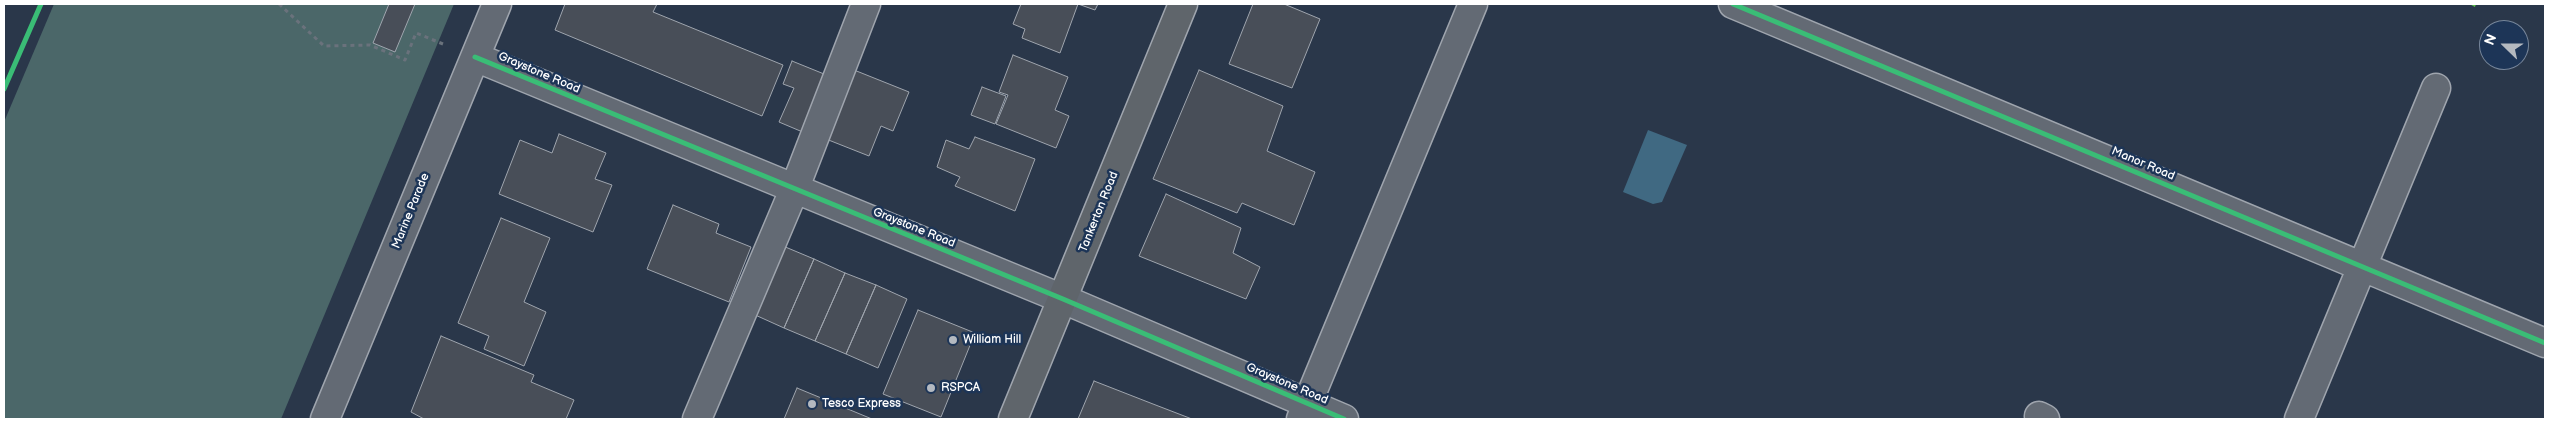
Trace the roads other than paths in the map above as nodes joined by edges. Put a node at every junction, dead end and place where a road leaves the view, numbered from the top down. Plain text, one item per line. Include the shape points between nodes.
1 (497, 4) edge
2 (866, 4) edge
3 (1183, 4) edge
4 (1474, 4) edge
5 (1733, 4) edge
6 (475, 57) junction
7 (2436, 88) dead end
8 (794, 190) junction
9 (2363, 267) junction
10 (1063, 299) junction
11 (2545, 343) edge
12 (1304, 412) edge
13 (325, 419) edge
14 (697, 419) edge
15 (1013, 419) edge
16 (1344, 419) edge
17 (2299, 419) edge

1 - 6 street, Marine Parade
2 - 8 street
3 - 10 main road, Tankerton Road
4 - 12 street
5 - 9 street, Manor Road
6 - 8 street, Graystone Road
6 - 13 street, Marine Parade
7 - 9 street
8 - 10 street, Graystone Road
8 - 14 street
9 - 11 street, Manor Road
9 - 17 street
10 - 12 street, Graystone Road
10 - 15 main road, Tankerton Road
12 - 16 street, Graystone Road

